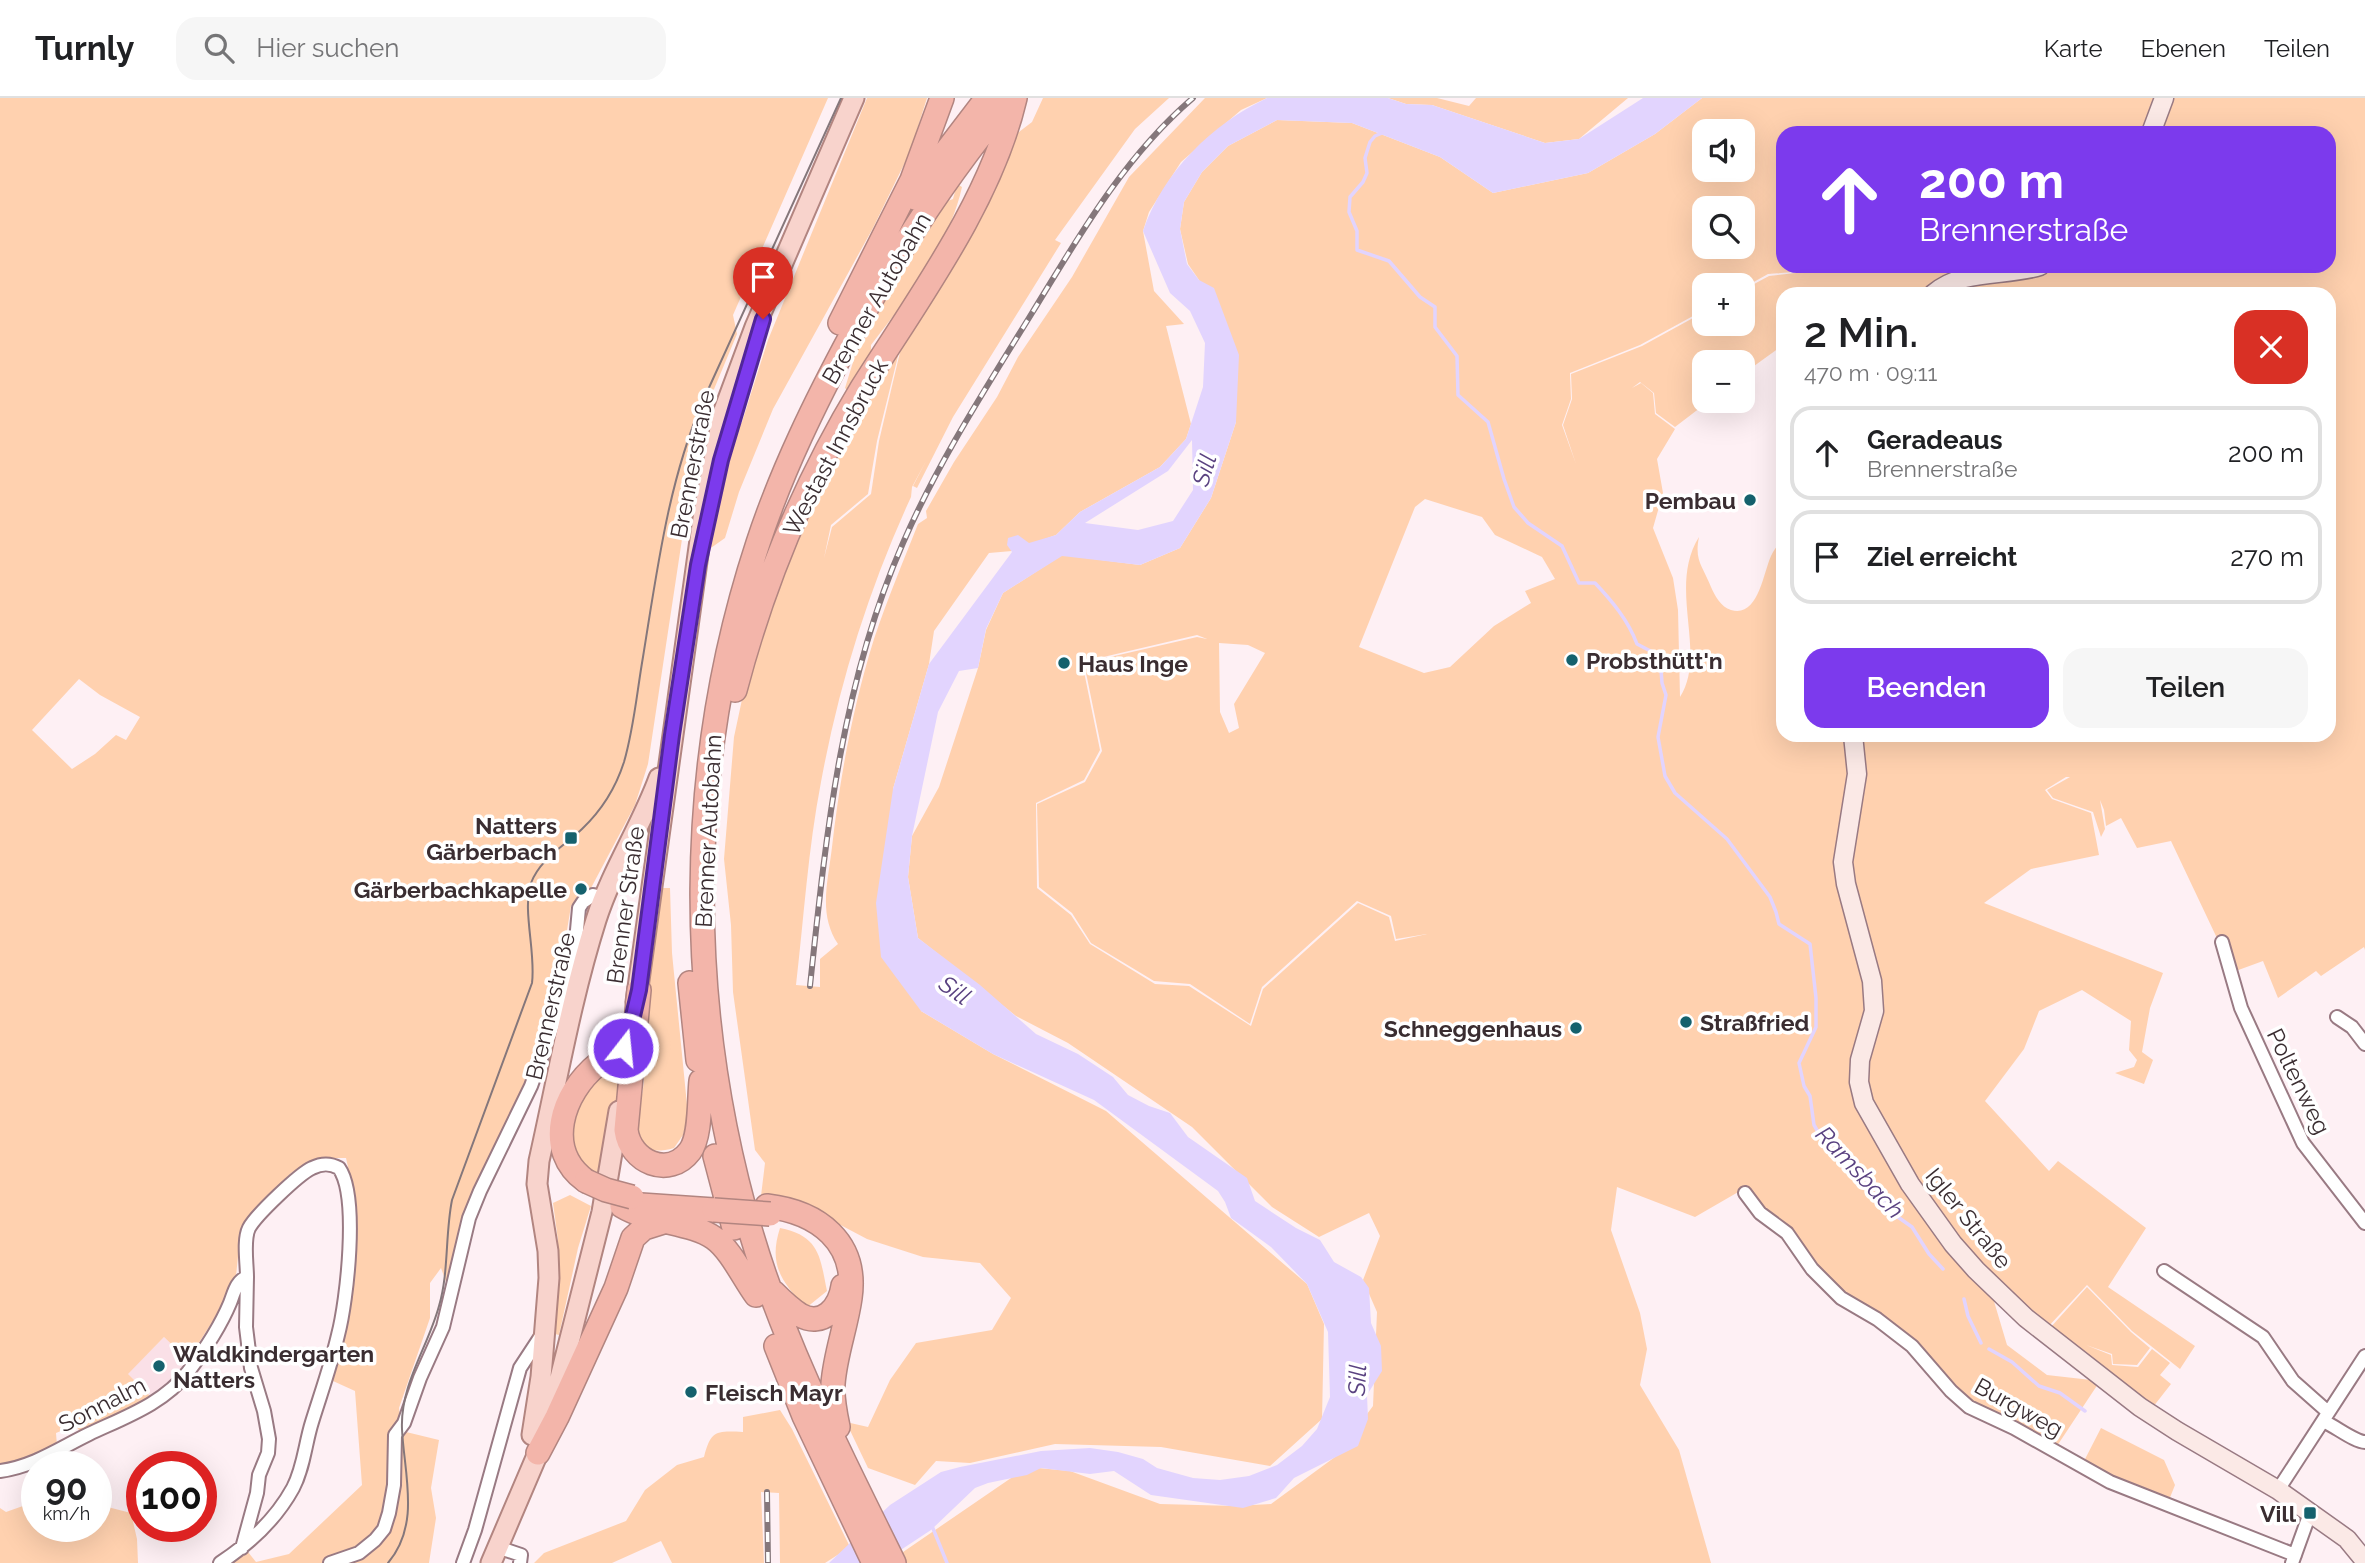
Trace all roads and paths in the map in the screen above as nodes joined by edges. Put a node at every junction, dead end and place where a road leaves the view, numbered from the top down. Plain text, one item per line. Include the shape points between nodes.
1 (854, 98) edge
2 (942, 98) edge
3 (1013, 98) edge
4 (2164, 98) edge
5 (990, 109) edge
6 (2154, 126) edge
7 (1992, 273) edge
8 (1941, 287) edge
9 (840, 323) junction
10 (672, 735) junction
11 (1854, 742) edge
12 (621, 859) junction
13 (702, 860) junction
14 (656, 868) junction
15 (604, 898) junction
16 (2222, 942) dead end
17 (639, 990) junction
18 (2337, 1017) dead end
19 (2365, 1044) edge
20 (626, 1046) junction
21 (701, 1081) junction
22 (548, 1128) junction
23 (583, 1185) junction
24 (1745, 1193) dead end
25 (630, 1205) junction
26 (768, 1210) junction
27 (663, 1222) junction
28 (2365, 1223) edge
29 (2164, 1271) dead end
30 (247, 1277) junction
31 (764, 1293) junction
32 (545, 1330) junction
33 (2365, 1356) edge
34 (820, 1409) junction
35 (2326, 1417) junction
36 (2365, 1442) edge
37 (537, 1452) junction
38 (0, 1471) edge
39 (2278, 1490) junction
40 (519, 1494) junction
41 (2310, 1513) junction
42 (242, 1548) junction
43 (494, 1555) edge
44 (2293, 1559) edge
45 (2365, 1561) edge
46 (220, 1563) edge
47 (330, 1563) edge
48 (463, 1563) edge
49 (520, 1563) edge
50 (874, 1563) edge
51 (894, 1563) edge

1 - 10 main road, Brennerstraße via 770,296 721,460 698,565
2 - 9 highway via 912,180
3 - 5 highway, Brenner Autobahn
3 - 13 highway, Westast Innsbruck via 1010,120 988,177 964,224 862,389 784,541 731,704
4 - 6 main road
5 - 9 highway, Brenner Autobahn via 943,157
5 - 13 highway, Brenner Autobahn via 874,293 800,437 775,497 724,667 711,741
7 - 8 main road
9 - 21 highway, Brenner Autobahn via 789,425 755,509 734,569 709,670 695,759 686,913
10 - 12 main road, Brenner Straße via 647,810
10 - 14 main road, Brenner Straße
11 - 39 main road, Igler Straße via 1857,774 1843,862 1872,981 1874,1011 1860,1060 1859,1082 1879,1132 1953,1244 2026,1318 2140,1406
12 - 14 main road via 640,852
12 - 15 main road, Brennerstraße
13 - 31 highway, Brenner Autobahn via 704,974 718,1087
14 - 17 main road, Brenner Straße
15 - 22 main road, Brennerstraße via 575,996
15 - 47 street via 593,895 579,908 573,955 551,1031 531,1086 469,1218 443,1326 395,1435 394,1485 384,1529 359,1553
16 - 28 street, Poltenweg via 2241,1008 2303,1143
17 - 20 main road, Brenner Straße
17 - 21 highway via 626,1129 638,1156 667,1164 690,1151
18 - 19 street
20 - 23 highway via 591,1070 564,1114 565,1157
20 - 37 main road, Brenner Straße via 605,1202
21 - 31 highway, Brenner Autobahn via 724,1195
22 - 23 highway via 555,1166 566,1180
22 - 32 main road, Brenner Straße via 537,1184 548,1251
23 - 25 highway
24 - 44 street, Burgweg via 1760,1213 1787,1233 1812,1269 1841,1298 1912,1346 1969,1407 2110,1482
25 - 26 highway
25 - 27 highway
26 - 31 highway via 821,1233 838,1256 844,1284 837,1308 816,1318 800,1315
26 - 34 highway via 792,1210 814,1219 833,1235 846,1256 850,1294 835,1367
27 - 31 highway via 714,1238
27 - 37 highway via 633,1238 616,1288
29 - 35 street via 2263,1337 2293,1381
30 - 38 street, Sonnalm via 238,1283 196,1361 165,1395 35,1461
30 - 42 street via 246,1332 269,1439
30 - 42 street via 247,1234 253,1222 312,1168 329,1164 341,1171 348,1190 349,1227 342,1317 334,1353 300,1473 279,1511
31 - 34 highway, Brenner Autobahn
32 - 40 main road, Brenner Straße via 537,1413
32 - 48 street via 520,1368
33 - 35 street
34 - 50 highway, Brenner Autobahn
34 - 51 highway
35 - 36 street
35 - 39 street
37 - 40 main road, Brenner Straße
39 - 41 main road, Igler Straße
40 - 43 main road, Brenner Straße
41 - 44 street
41 - 45 main road, Igler Straße via 2353,1545
42 - 46 street
43 - 49 street via 522,1555

